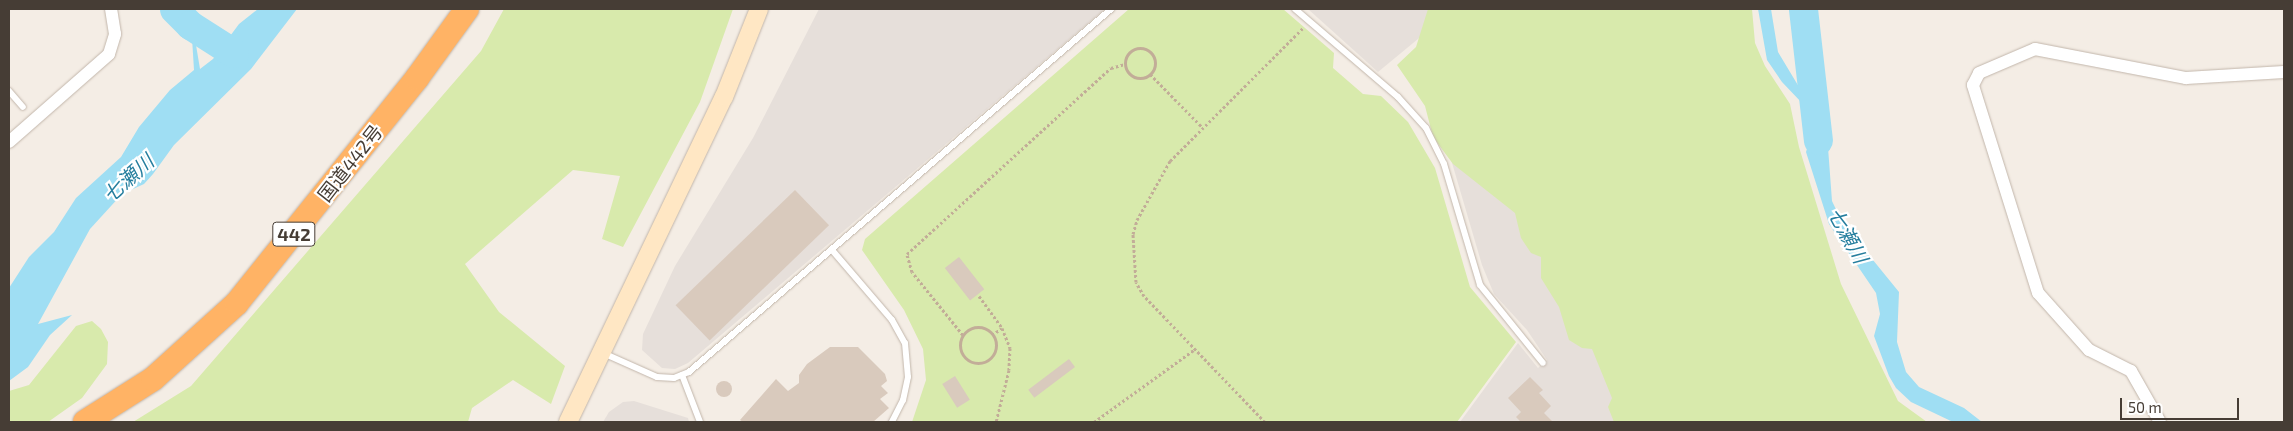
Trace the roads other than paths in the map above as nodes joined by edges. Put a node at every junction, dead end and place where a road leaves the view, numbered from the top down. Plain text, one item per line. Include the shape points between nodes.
1 (111, 9) edge
2 (467, 9) edge
3 (758, 9) edge
4 (1111, 9) edge
5 (1295, 9) edge
6 (2284, 72) edge
7 (9, 91) edge
8 (23, 107) dead end
9 (9, 142) edge
10 (832, 250) junction
11 (602, 352) junction
12 (1543, 363) dead end
13 (682, 376) junction
14 (84, 422) edge
15 (568, 422) edge
16 (700, 422) edge
17 (892, 422) edge
18 (2160, 422) edge

1 - 9 street via 114,34 109,54
2 - 14 highway, 国道442号 / 442 via 411,86 237,303 152,379
3 - 11 street via 728,88
4 - 10 lane
5 - 12 lane via 1398,97 1426,128 1444,164 1480,285
6 - 18 street via 2186,78 2035,49 1979,73 1973,85 2038,293 2090,350 2131,371
7 - 8 lane
10 - 13 lane
10 - 17 lane via 892,320 905,343 908,377 903,400
11 - 13 lane via 658,377
11 - 15 street
13 - 16 lane

